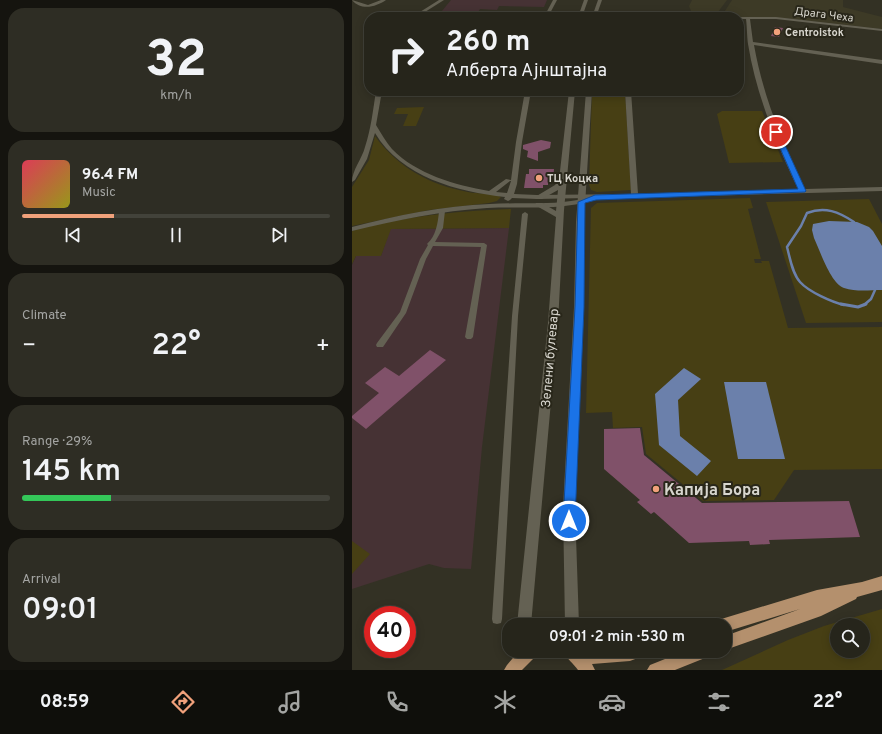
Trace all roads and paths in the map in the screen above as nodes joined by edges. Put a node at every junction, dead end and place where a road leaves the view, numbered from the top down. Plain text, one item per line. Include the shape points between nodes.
1 (353, 0) edge
2 (384, 0) edge
3 (442, 0) edge
4 (555, 0) edge
5 (586, 0) edge
6 (600, 0) edge
7 (422, 12) edge
8 (549, 12) edge
9 (582, 12) edge
10 (596, 12) edge
11 (744, 18) edge
12 (748, 18) junction
13 (882, 30) edge
14 (750, 43) junction
15 (882, 62) edge
16 (378, 96) edge
17 (527, 96) edge
18 (571, 96) edge
19 (588, 96) edge
20 (628, 96) edge
21 (374, 126) junction
22 (516, 162) junction
23 (352, 180) edge
24 (508, 180) junction
25 (563, 180) junction
26 (882, 189) edge
27 (802, 191) junction
28 (491, 192) junction
29 (509, 194) junction
30 (636, 196) junction
31 (582, 199) junction
32 (561, 200) junction
33 (539, 201) junction
34 (507, 205) junction
35 (442, 211) junction
36 (525, 214) dead end
37 (560, 216) junction
38 (352, 229) edge
39 (430, 244) junction
40 (469, 337) dead end
41 (380, 345) dead end
42 (882, 583) edge
43 (862, 589) junction
44 (525, 618) edge
45 (572, 618) edge
46 (497, 619) dead end
47 (732, 622) edge
48 (732, 641) edge
49 (687, 658) edge
50 (655, 670) edge

1 - 2 street via 361,6
3 - 7 street
4 - 8 street
5 - 9 street
6 - 10 street
11 - 12 street, Драга Чеха
12 - 13 street, Драга Чеха via 780,18
12 - 14 street
14 - 15 street
14 - 27 street via 767,110
16 - 21 street
17 - 22 street
18 - 25 street, Зелени булевар
19 - 31 street, Зелени булевар
20 - 30 street
21 - 23 street via 369,149
21 - 28 street via 392,152 407,164 454,185
22 - 24 street via 512,166
22 - 29 street via 513,186
24 - 28 street
24 - 29 street via 506,190
25 - 32 street, Зелени булевар
25 - 33 street
26 - 27 street
27 - 30 street
28 - 29 street
29 - 33 street
29 - 34 street
30 - 31 street
31 - 32 street
31 - 45 street, Зелени булевар via 580,307 569,507
32 - 33 street
32 - 37 street, Зелени булевар
33 - 34 street
33 - 37 street
34 - 35 street
35 - 38 street
35 - 39 street via 440,228
36 - 46 street via 515,316
37 - 44 street, Зелени булевар via 553,323
39 - 40 street via 484,244
39 - 41 street via 403,314
42 - 43 main road
43 - 47 main road via 817,597
43 - 48 main road via 821,609
49 - 50 main road

